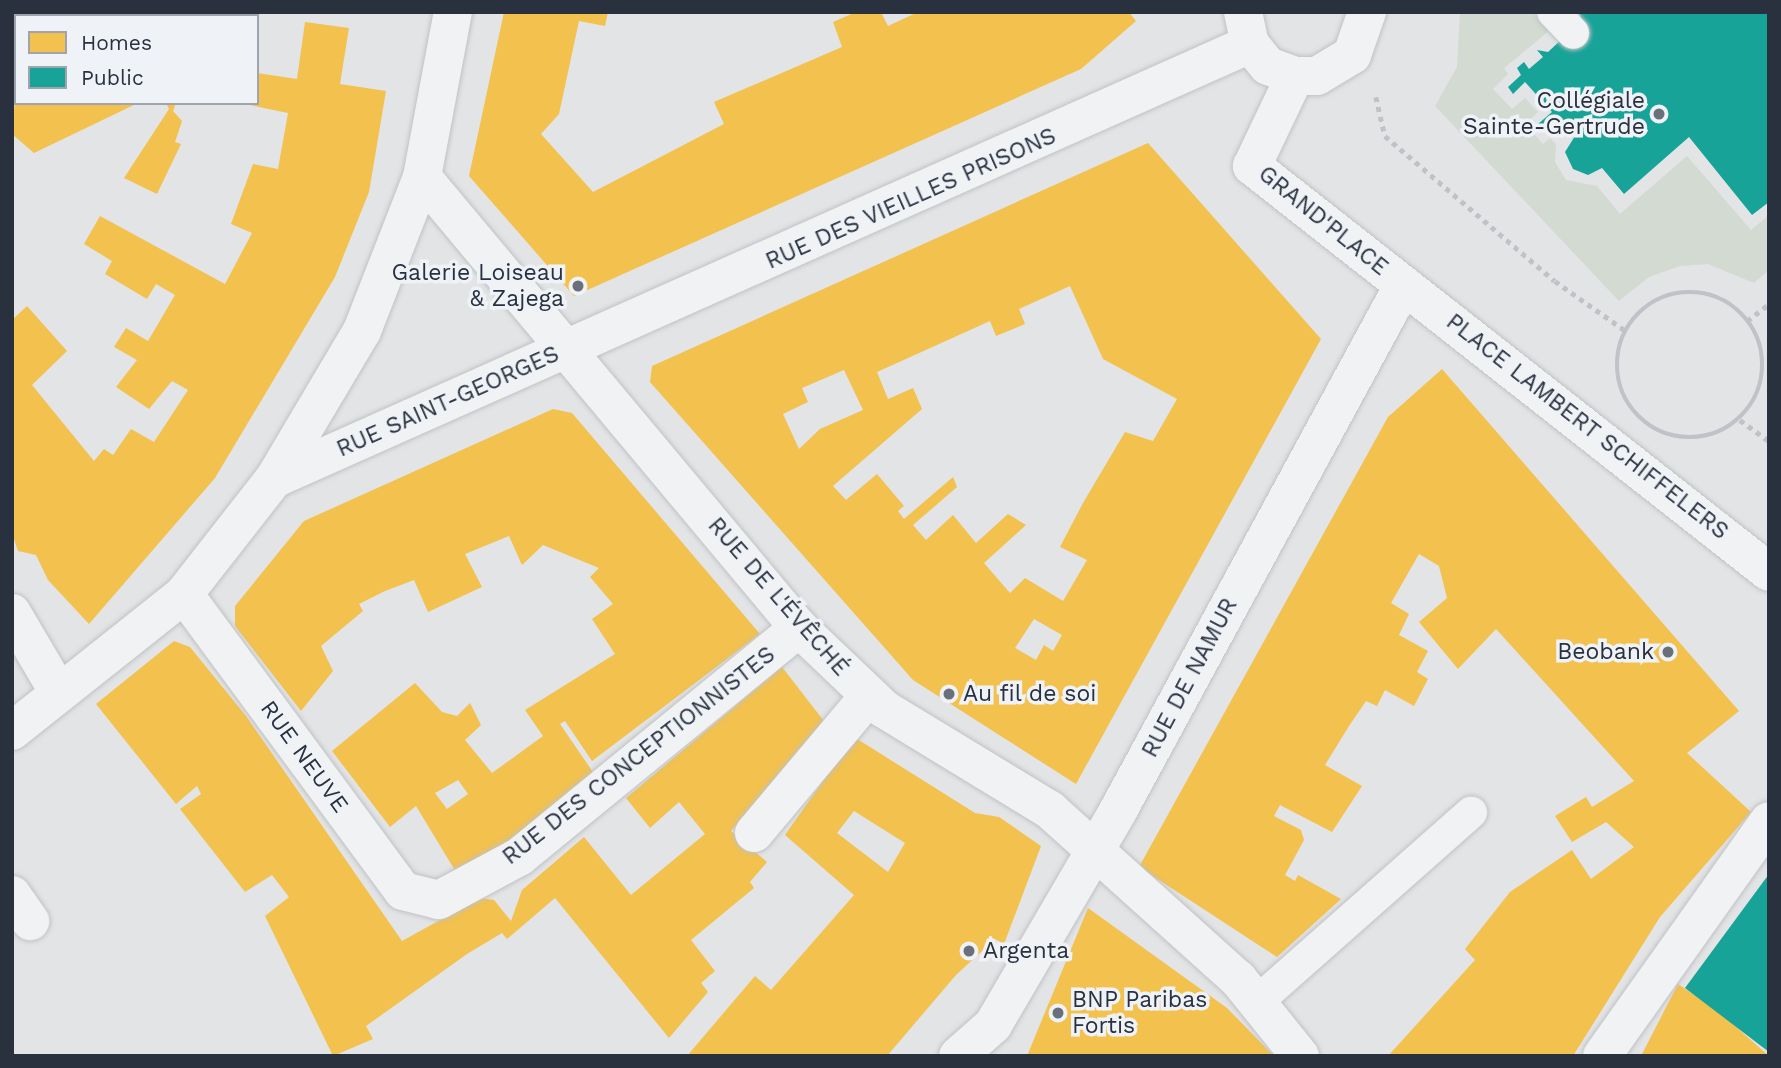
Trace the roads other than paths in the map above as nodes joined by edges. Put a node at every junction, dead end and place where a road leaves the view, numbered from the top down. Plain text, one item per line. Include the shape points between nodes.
1 (453, 12) edge
2 (1365, 25) edge
3 (1246, 28) edge
4 (1296, 76) junction
5 (422, 177) junction
6 (1403, 286) junction
7 (569, 348) junction
8 (274, 479) junction
9 (1769, 572) edge
10 (184, 594) junction
11 (12, 613) edge
12 (799, 628) junction
13 (60, 693) junction
14 (868, 696) junction
15 (12, 731) edge
16 (1471, 813) dead end
17 (1769, 821) edge
18 (754, 833) dead end
19 (1094, 850) junction
20 (439, 900) joint
21 (1257, 1002) junction
22 (958, 1056) edge
23 (1300, 1056) edge
24 (1602, 1056) edge

1 - 5 street, RUE SAINT-GEORGES
2 - 4 street via 1336,69
3 - 4 street via 1268,66
3 - 7 street, RUE DES VIEILLES PRISONS
4 - 6 street, GRAND'PLACE via 1252,166
5 - 7 street, RUE SAINT-GEORGES
5 - 8 street, RUE SAINT-GEORGES via 362,331
6 - 9 street, PLACE LAMBERT SCHIFFELERS via 1475,336
6 - 19 street, RUE DE NAMUR
7 - 8 street, RUE SAINT-GEORGES
7 - 12 street, RUE DE L'ÉVÊCHÉ
8 - 10 street, RUE SAINT-GEORGES
10 - 13 street, RUE SAINT-GEORGES
10 - 20 street, RUE NEUVE via 403,891
11 - 13 street
12 - 14 street, RUE DE L'ÉVÊCHÉ
12 - 20 street, RUE DES CONCEPTIONNISTES via 519,857
13 - 15 street, RUE SAINT-GEORGES
14 - 18 street
14 - 19 street, RUE DE L'ÉVÊCHÉ via 1050,810
16 - 21 lane
17 - 24 street
19 - 21 street, RUE DE L'ÉVÊCHÉ
19 - 22 street, RUE DE NAMUR via 993,1026
21 - 23 street, RUE DE L'ÉVÊCHÉ

